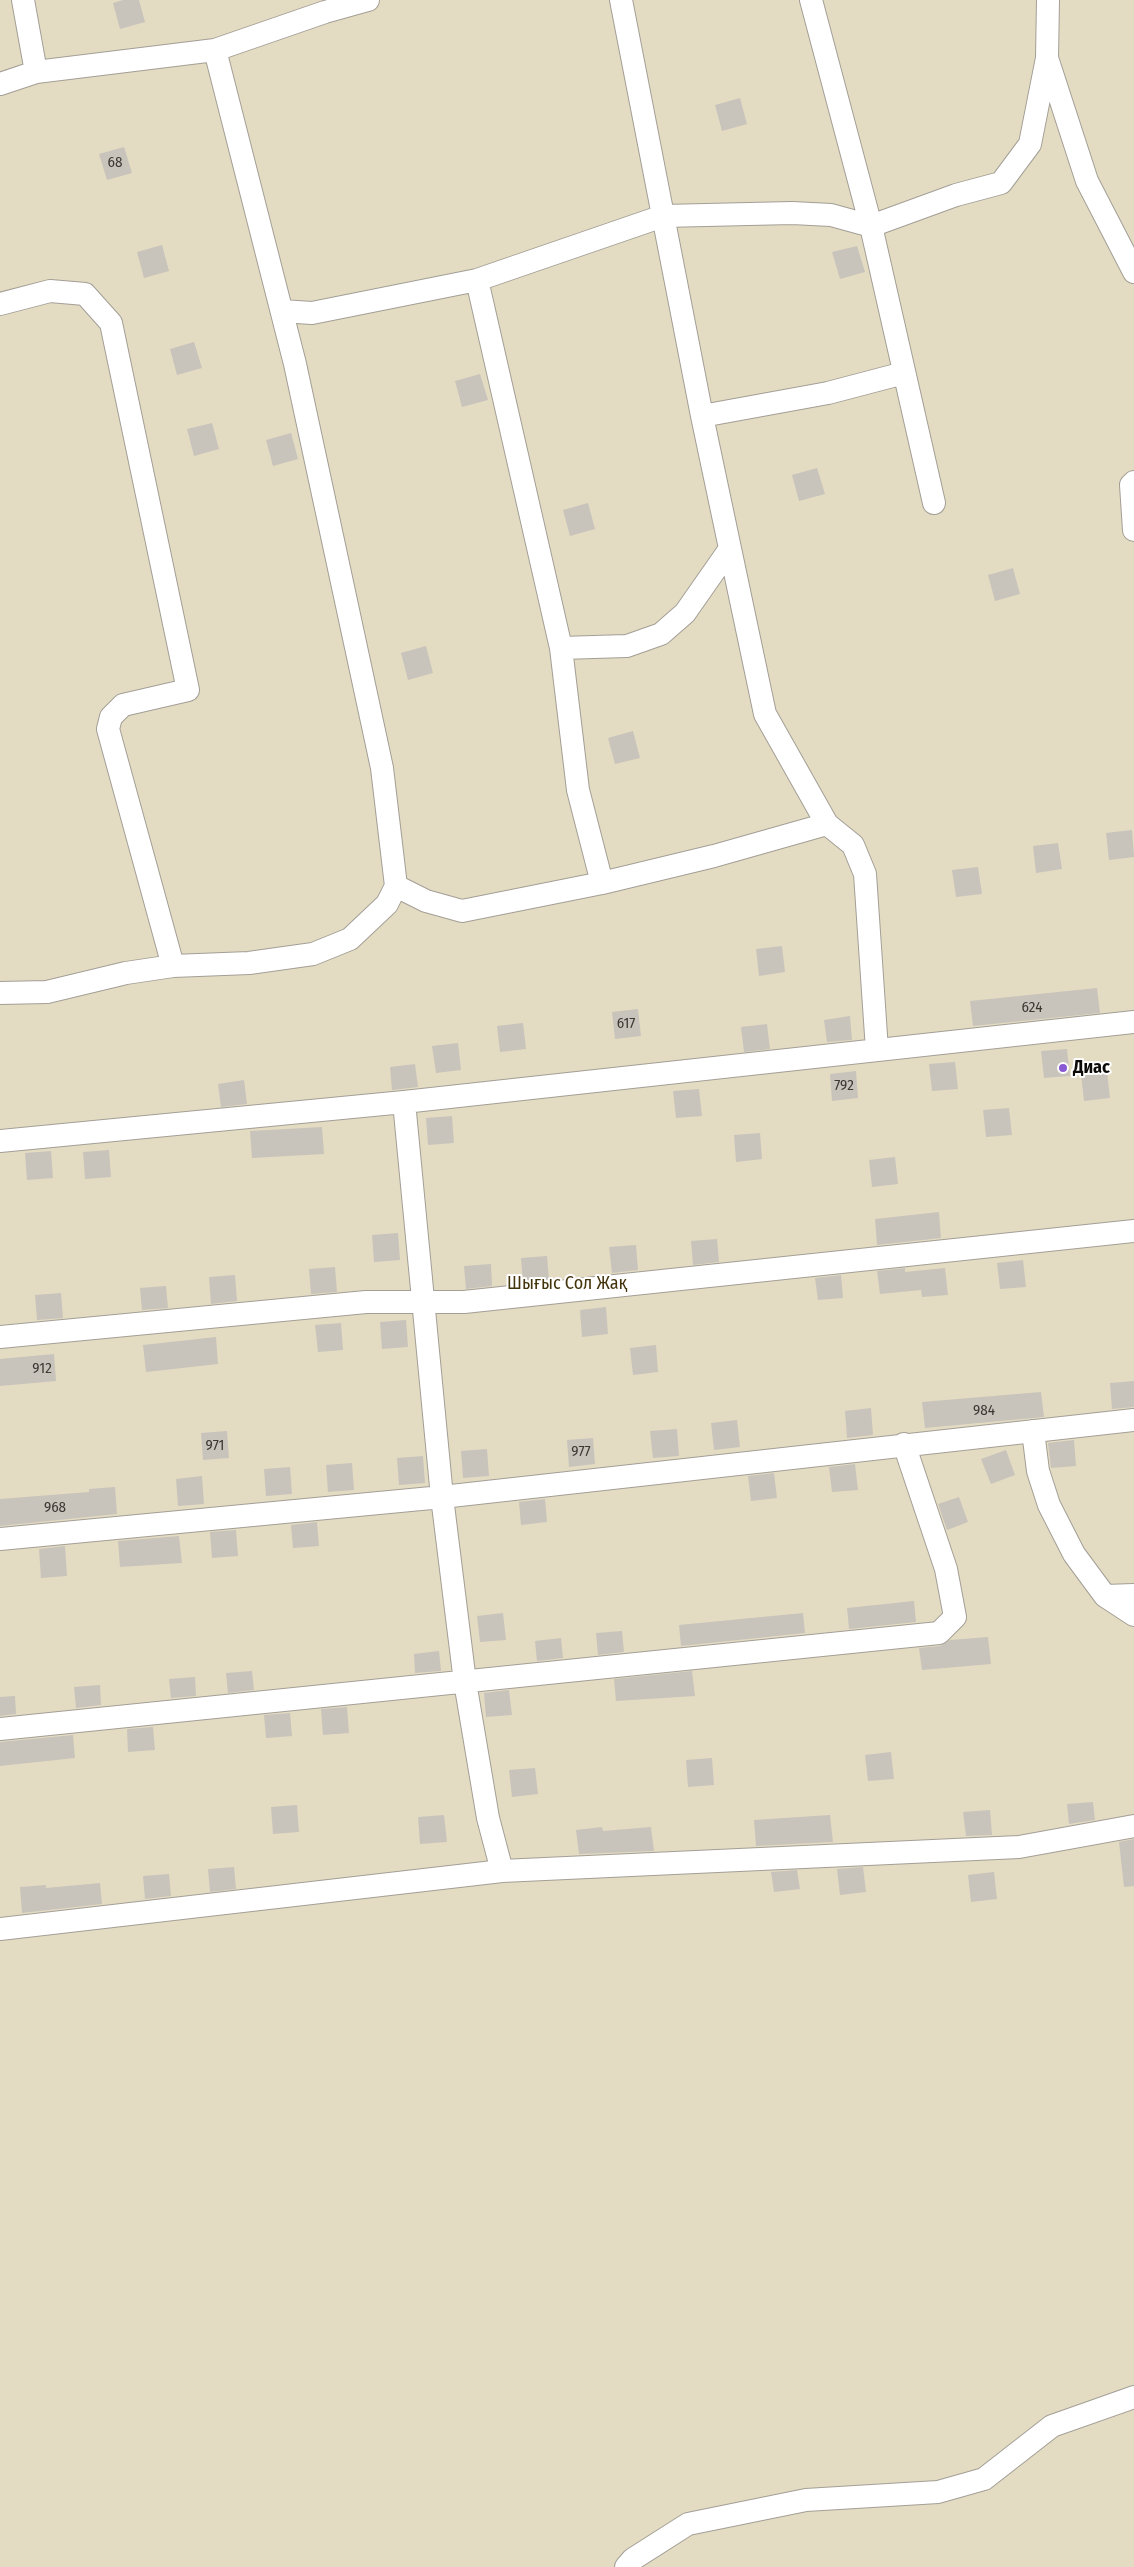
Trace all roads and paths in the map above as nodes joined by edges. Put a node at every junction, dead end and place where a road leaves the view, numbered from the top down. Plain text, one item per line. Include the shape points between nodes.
1 (23, 0) edge
2 (368, 0) edge
3 (621, 0) edge
4 (811, 0) edge
5 (1048, 0) edge
6 (215, 50) junction
7 (1047, 58) junction
8 (36, 72) junction
9 (0, 84) edge
10 (663, 216) junction
11 (871, 226) junction
12 (1134, 272) edge
13 (477, 280) junction
14 (0, 304) edge
15 (282, 311) junction
16 (904, 373) junction
17 (702, 416) junction
18 (1134, 482) edge
19 (934, 504) dead end
20 (1134, 530) edge
21 (729, 550) junction
22 (561, 648) junction
23 (827, 824) junction
24 (602, 883) junction
25 (396, 886) junction
26 (173, 966) junction
27 (0, 993) edge
28 (1134, 1022) edge
29 (877, 1050) junction
30 (404, 1102) junction
31 (0, 1141) edge
32 (1134, 1231) edge
33 (423, 1301) junction
34 (0, 1337) edge
35 (1134, 1420) edge
36 (1033, 1431) junction
37 (904, 1444) junction
38 (442, 1497) junction
39 (0, 1539) edge
40 (1134, 1595) edge
41 (1105, 1596) junction
42 (1134, 1615) edge
43 (465, 1682) junction
44 (0, 1729) edge
45 (1134, 1826) edge
46 (502, 1871) junction
47 (0, 1928) edge
48 (1134, 2397) edge
49 (626, 2567) edge

1 - 8 street
2 - 6 street
3 - 10 street
4 - 11 street
5 - 7 street
6 - 8 street
6 - 15 street
7 - 11 street via 1030,144 1001,183 956,195
7 - 12 street via 1087,181
8 - 9 street
10 - 11 street via 792,212 831,215
10 - 13 street
10 - 17 street
11 - 16 street
13 - 15 street via 312,313
13 - 22 street
14 - 26 street via 50,291 85,294 111,322 188,690 123,706 111,717 108,729
15 - 25 street via 382,768
16 - 17 street via 828,393
16 - 19 street
17 - 21 street
18 - 20 street via 1131,486
21 - 22 street via 685,613 661,634 627,646
21 - 23 street via 765,714
22 - 24 street via 578,790
23 - 24 street
23 - 29 street via 853,845 865,874
24 - 25 street via 462,910 426,901
25 - 26 street via 387,904 350,939 314,954 249,963
26 - 27 street via 126,973 47,992
28 - 29 street
29 - 30 street
30 - 31 street
30 - 33 street
32 - 33 street via 464,1302
33 - 34 street via 366,1302
33 - 38 street
35 - 36 street
36 - 37 street
36 - 41 street via 1038,1471 1049,1505 1074,1554
37 - 38 street
37 - 43 street via 946,1569 955,1617 939,1633
38 - 39 street
38 - 43 street
40 - 41 street
41 - 42 street
43 - 44 street
43 - 46 street via 488,1818
45 - 46 street via 1019,1847
46 - 47 street
48 - 49 street via 1052,2426 984,2479 938,2492 806,2500 688,2524

